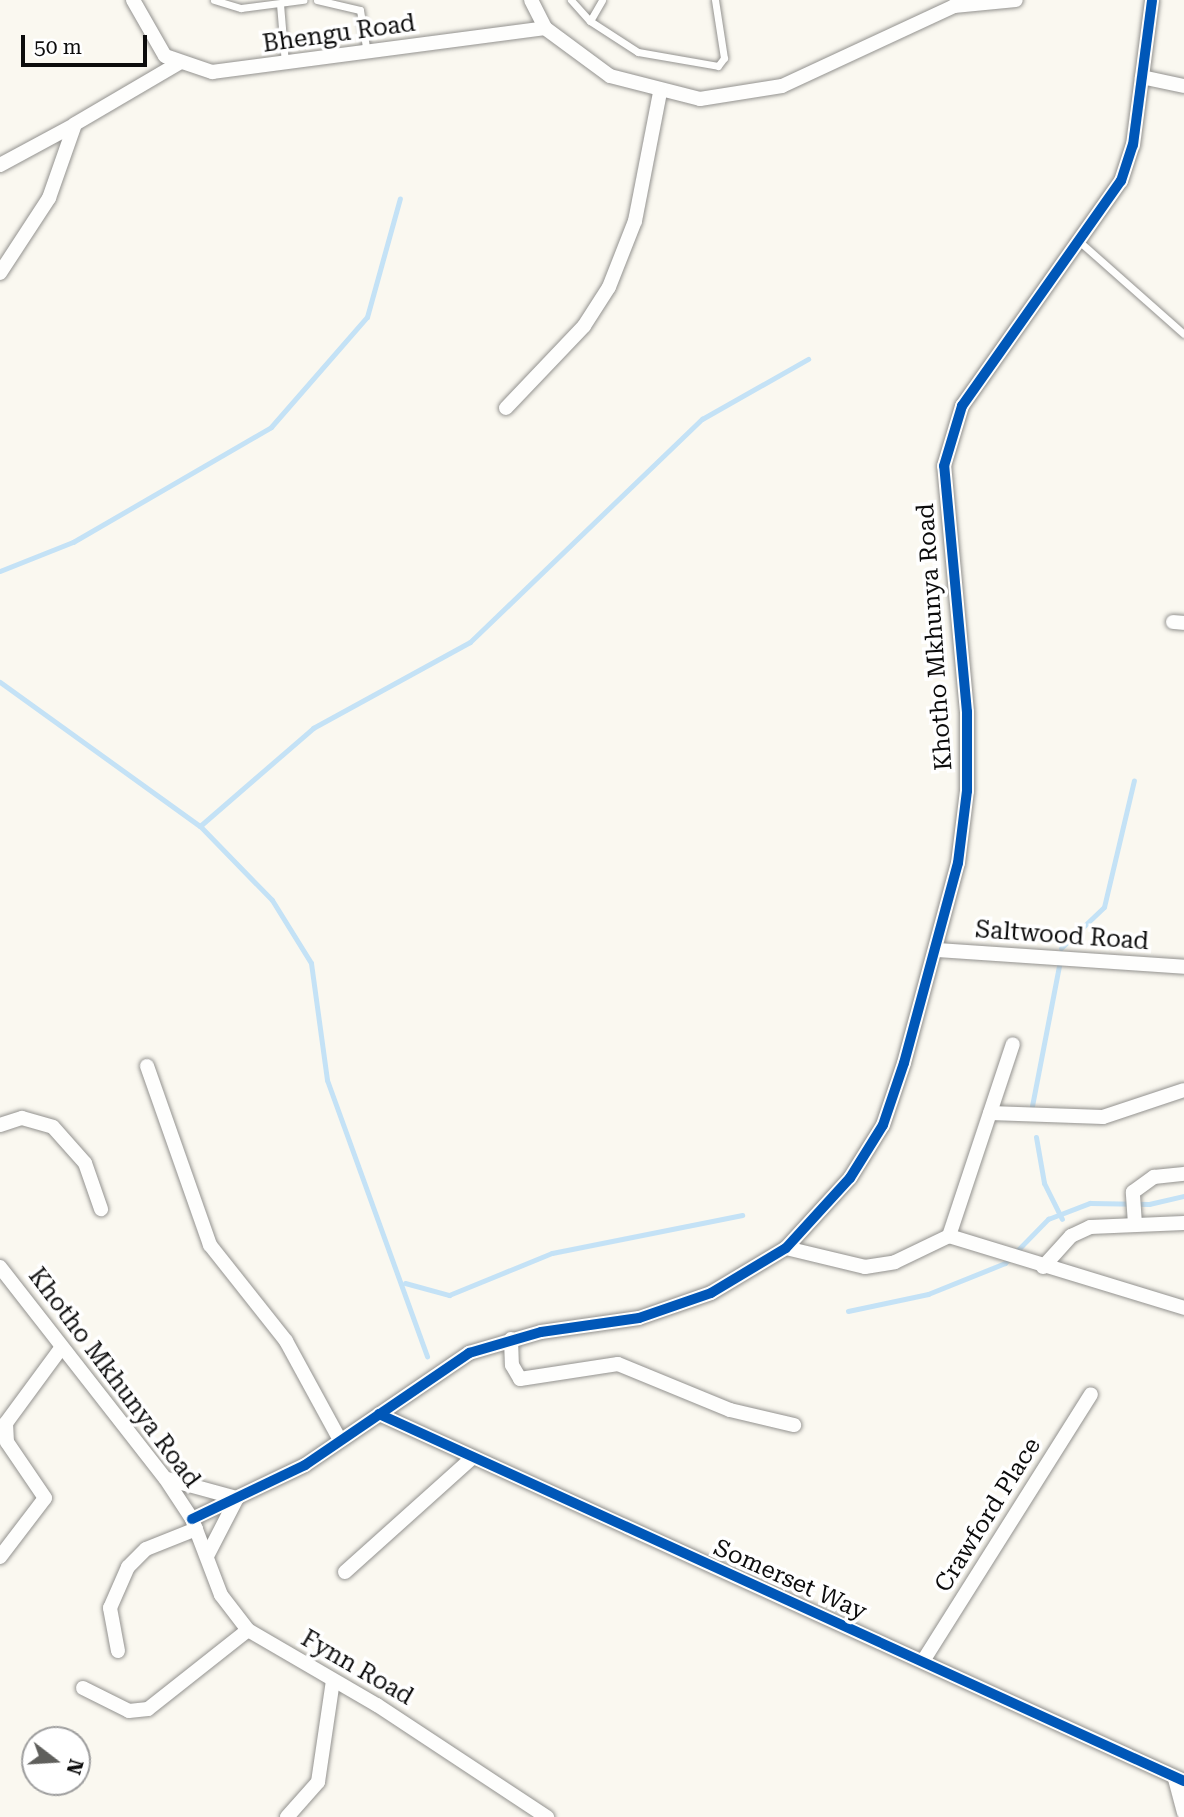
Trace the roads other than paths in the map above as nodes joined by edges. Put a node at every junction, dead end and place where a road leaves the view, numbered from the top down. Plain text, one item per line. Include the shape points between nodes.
1 (133, 0) edge
2 (214, 0) edge
3 (303, 0) edge
4 (317, 0) edge
5 (531, 0) edge
6 (571, 0) edge
7 (602, 0) edge
8 (715, 0) edge
9 (1016, 0) edge
10 (1153, 0) edge
11 (280, 4) junction
12 (590, 21) junction
13 (545, 28) junction
14 (368, 54) junction
15 (179, 63) junction
16 (286, 65) junction
17 (1142, 77) junction
18 (1184, 86) edge
19 (660, 92) junction
20 (75, 124) junction
21 (0, 165) edge
22 (1082, 243) junction
23 (0, 273) edge
24 (1184, 334) edge
25 (506, 408) dead end
26 (937, 950) junction
27 (1184, 967) edge
28 (1013, 1044) dead end
29 (147, 1066) dead end
30 (1184, 1090) edge
31 (990, 1113) junction
32 (0, 1125) edge
33 (1184, 1174) edge
34 (101, 1209) dead end
35 (1134, 1218) junction
36 (1184, 1223) edge
37 (949, 1236) junction
38 (786, 1248) junction
39 (0, 1267) edge
40 (1043, 1267) junction
41 (1184, 1308) edge
42 (511, 1339) junction
43 (61, 1348) junction
44 (1091, 1394) dead end
45 (379, 1414) junction
46 (794, 1425) dead end
47 (340, 1440) junction
48 (471, 1459) junction
49 (165, 1478) junction
50 (237, 1498) junction
51 (194, 1524) junction
52 (207, 1556) junction
53 (0, 1557) edge
54 (345, 1572) dead end
55 (248, 1630) junction
56 (118, 1651) dead end
57 (923, 1661) junction
58 (333, 1680) junction
59 (83, 1688) dead end
60 (1179, 1780) edge
61 (1184, 1814) edge
62 (287, 1817) edge
63 (547, 1817) edge

1 - 15 street, Bhengu Road via 164,56
2 - 11 lane via 241,8
3 - 11 lane
4 - 14 lane via 360,10
5 - 13 street
6 - 12 lane
7 - 12 lane
8 - 12 lane via 724,58 718,66 638,52
9 - 19 street via 954,6 782,86 742,97 699,99
10 - 17 street, Khotho Mkhunya Road
11 - 16 lane
13 - 14 street, Bhengu Road
13 - 19 street via 610,76
14 - 16 street, Bhengu Road
15 - 16 street, Bhengu Road via 212,72
15 - 20 street
17 - 18 street
17 - 22 street, Khotho Mkhunya Road via 1121,181
19 - 25 street via 635,221 609,287 583,326
20 - 21 street
20 - 23 street via 49,198
22 - 24 lane
22 - 26 street, Khotho Mkhunya Road via 962,406 944,466 968,765 958,863
26 - 27 street, Saltwood Road
26 - 38 street, Khotho Mkhunya Road via 883,1125 850,1178
28 - 31 street
29 - 47 street via 210,1244 286,1341
30 - 31 street via 1103,1116
31 - 37 street
32 - 34 street via 22,1118 53,1127 85,1163
33 - 35 street via 1154,1177 1133,1192
35 - 36 street
35 - 40 street via 1080,1231
37 - 38 street via 895,1262 865,1266
37 - 40 street
38 - 42 street, Khotho Mkhunya Road via 711,1293 639,1318
39 - 43 street, Khotho Mkhunya Road
40 - 41 street
42 - 45 street, Khotho Mkhunya Road via 424,1378
42 - 46 street via 512,1365 520,1379 618,1364 730,1410
43 - 49 street, Khotho Mkhunya Road
43 - 53 street via 6,1423 7,1442 44,1498
44 - 57 street, Crawford Place
45 - 47 street, Khotho Mkhunya Road
45 - 48 street, Somerset Way
47 - 50 street, Khotho Mkhunya Road
48 - 54 street
48 - 57 street, Somerset Way
49 - 50 street
49 - 51 street, Khotho Mkhunya Road
50 - 51 street, Khotho Mkhunya Road
50 - 52 street
51 - 52 street, Fynn Road
51 - 56 street via 146,1549 128,1567 110,1608
52 - 55 street, Fynn Road via 221,1595
55 - 58 street, Fynn Road
55 - 59 street via 148,1709 129,1711
57 - 60 street, Somerset Way
58 - 62 street via 318,1782
58 - 63 street, Fynn Road
60 - 61 street

